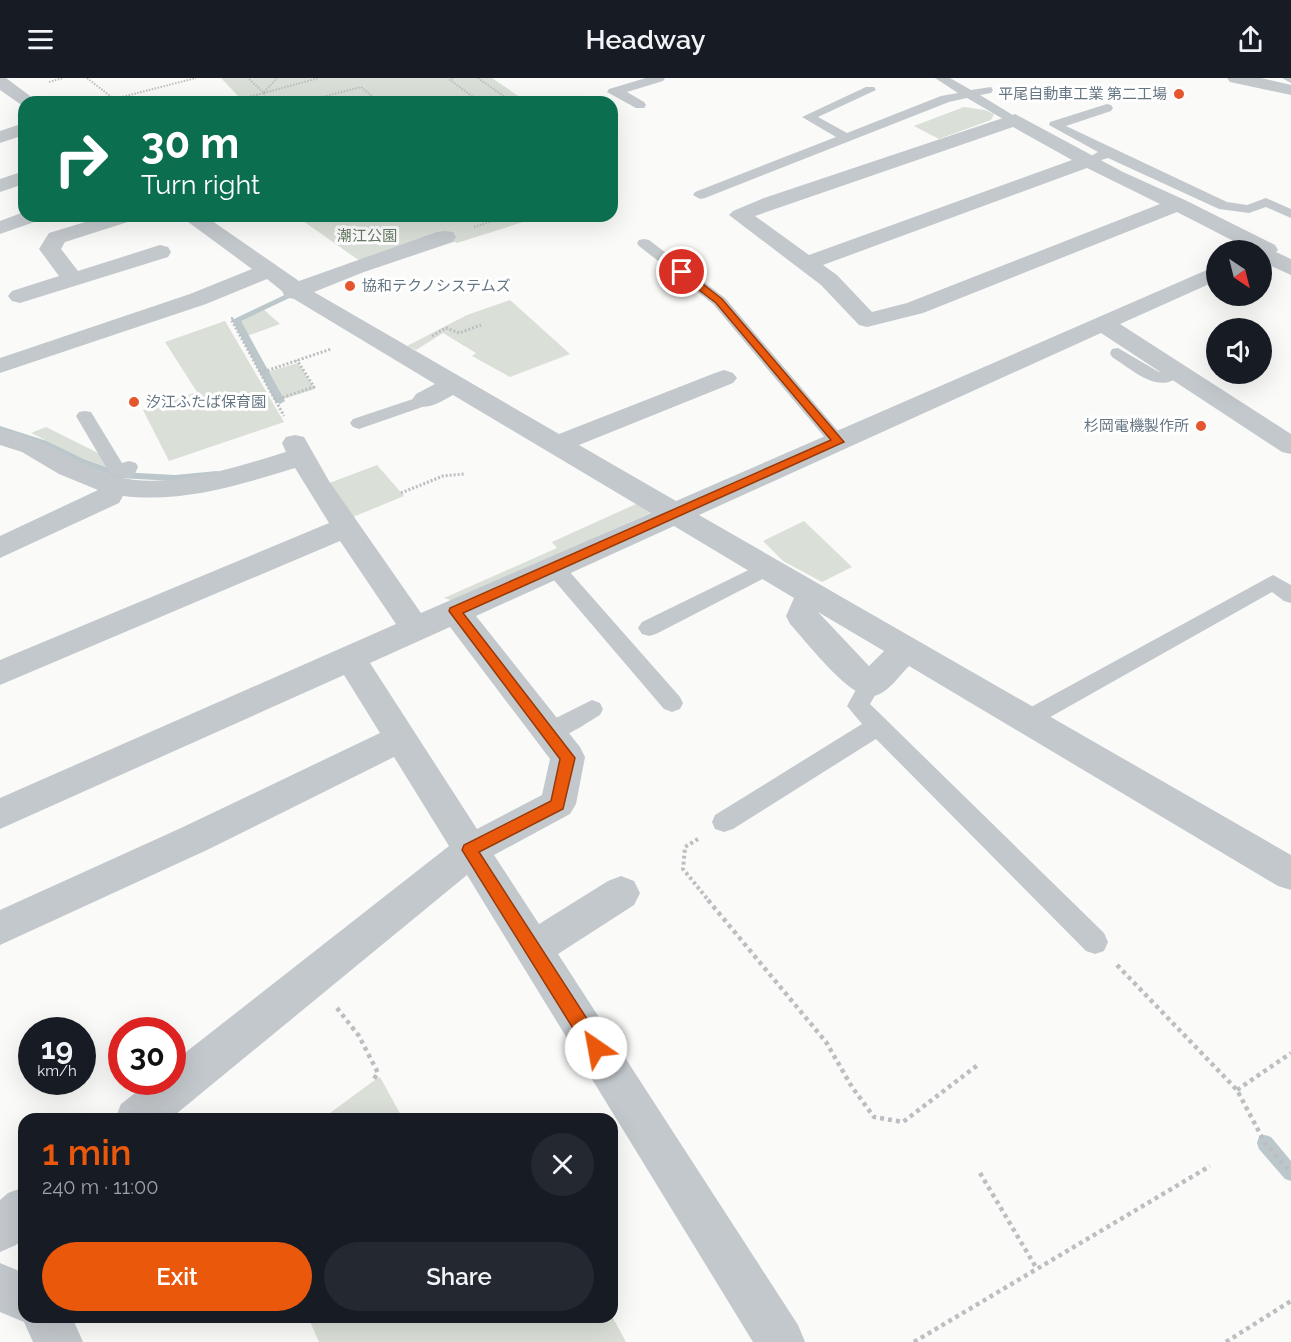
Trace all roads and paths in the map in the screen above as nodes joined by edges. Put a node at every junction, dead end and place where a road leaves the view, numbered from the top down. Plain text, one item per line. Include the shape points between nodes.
1 (87, 78) edge
2 (196, 78) edge
3 (248, 78) edge
4 (277, 78) edge
5 (319, 78) edge
6 (453, 78) edge
7 (477, 78) edge
8 (659, 78) edge
9 (941, 78) edge
10 (1236, 78) edge
11 (0, 82) edge
12 (870, 90) dead end
13 (987, 90) dead end
14 (1291, 90) edge
15 (264, 93) junction
16 (970, 95) junction
17 (20, 96) edge
18 (110, 96) edge
19 (126, 96) edge
20 (252, 96) edge
21 (265, 96) edge
22 (326, 96) edge
23 (372, 96) edge
24 (472, 96) edge
25 (503, 96) edge
26 (640, 105) dead end
27 (1107, 108) dead end
28 (1015, 120) junction
29 (18, 131) edge
30 (0, 137) edge
31 (847, 138) junction
32 (1109, 153) junction
33 (1088, 161) junction
34 (18, 179) edge
35 (0, 186) edge
36 (700, 195) dead end
37 (1178, 204) junction
38 (0, 206) edge
39 (1291, 214) edge
40 (17, 222) edge
41 (108, 222) edge
42 (199, 222) edge
43 (445, 237) dead end
44 (1248, 240) edge
45 (644, 243) dead end
46 (160, 252) dead end
47 (1272, 253) edge
48 (809, 263) junction
49 (1291, 268) edge
50 (268, 271) junction
51 (1206, 278) edge
52 (73, 280) junction
53 (295, 291) junction
54 (20, 296) dead end
55 (481, 325) dead end
56 (1105, 325) junction
57 (321, 352) dead end
58 (401, 353) junction
59 (1118, 353) dead end
60 (297, 360) junction
61 (0, 366) edge
62 (1176, 371) junction
63 (260, 373) junction
64 (724, 378) dead end
65 (454, 384) junction
66 (424, 400) joint
67 (85, 416) dead end
68 (359, 423) dead end
69 (0, 437) edge
70 (838, 442) junction
71 (558, 444) junction
72 (1291, 446) edge
73 (464, 474) dead end
74 (122, 477) junction
75 (401, 493) dead end
76 (676, 513) junction
77 (346, 527) junction
78 (0, 548) edge
79 (554, 567) junction
80 (769, 567) junction
81 (812, 592) junction
82 (1291, 596) edge
83 (455, 611) junction
84 (649, 628) dead end
85 (415, 629) junction
86 (907, 648) junction
87 (350, 658) junction
88 (0, 673) edge
89 (870, 685) junction
90 (672, 703) dead end
91 (592, 709) dead end
92 (1028, 719) junction
93 (878, 726) junction
94 (548, 732) junction
95 (401, 738) junction
96 (0, 814) edge
97 (724, 822) joint
98 (470, 850) junction
99 (1291, 874) edge
100 (621, 892) dead end
101 (0, 928) edge
102 (1095, 942) joint
103 (532, 949) junction
104 (312, 977) junction
105 (1291, 1053) edge
106 (979, 1064) dead end
107 (372, 1082) dead end
108 (1237, 1090) junction
109 (143, 1113) edge
110 (1210, 1166) dead end
111 (980, 1173) dead end
112 (1291, 1173) edge
113 (18, 1214) edge
114 (0, 1229) edge
115 (1037, 1269) junction
116 (0, 1286) edge
117 (18, 1296) edge
118 (1291, 1302) edge
119 (49, 1323) edge
120 (59, 1342) edge
121 (781, 1342) edge
122 (914, 1342) edge
123 (1226, 1342) edge

1 - 18 path
2 - 19 path
3 - 15 path
4 - 15 path
5 - 15 path
6 - 24 path via 450,80
7 - 25 path
8 - 26 lane via 615,92
9 - 16 lane
10 - 14 street
11 - 17 street
12 - 31 lane via 808,117
13 - 16 lane
15 - 20 path
15 - 21 path
16 - 28 lane
16 - 31 lane via 945,99
22 - 23 path via 361,87
27 - 32 lane via 1055,124
28 - 33 street
28 - 48 street via 740,215
29 - 30 street
31 - 36 lane
32 - 33 lane
32 - 39 lane via 1224,206 1249,209 1266,202
33 - 37 street
33 - 48 street
34 - 35 street
37 - 44 street
37 - 48 street via 915,308 867,320
38 - 40 street
41 - 52 street via 57,238 50,249
42 - 50 street
43 - 53 street
45 - 70 lane via 719,301
46 - 52 street
47 - 49 street
50 - 53 street
50 - 61 street via 198,299
51 - 56 street
52 - 54 street
53 - 58 street
53 - 63 path via 231,319
55 - 58 path via 459,333 446,328
56 - 62 street
56 - 70 street
57 - 60 path
58 - 65 street
59 - 62 lane via 1158,379
60 - 63 path
60 - 63 path via 314,387 275,400
62 - 72 street
64 - 71 street
65 - 66 street
65 - 71 street
66 - 68 lane
67 - 74 lane via 116,468 127,472
69 - 74 street via 23,441 74,470
70 - 76 street
71 - 76 street
73 - 75 path via 443,476
74 - 77 street via 164,490 230,479 298,450
74 - 78 street via 109,496
76 - 79 street
76 - 80 street
77 - 85 street
77 - 88 street
79 - 83 street
79 - 90 lane
80 - 81 street
80 - 84 lane
81 - 86 street
81 - 89 street via 801,616
82 - 92 lane via 1273,582
83 - 85 street
83 - 94 street
85 - 87 street
86 - 89 street
86 - 92 street
87 - 95 street
87 - 96 street
89 - 93 lane via 858,706
91 - 94 lane
92 - 99 street
93 - 97 lane
93 - 102 lane
94 - 98 street via 568,758 558,804
95 - 98 street
95 - 101 street
97 - 106 path via 685,847 683,869 826,1042 874,1117 903,1122
98 - 103 street
98 - 104 street
100 - 103 street
102 - 108 path
103 - 121 street
104 - 107 path via 359,1036 378,1073
104 - 109 street
105 - 108 path
108 - 112 path via 1265,1143
110 - 115 path
111 - 115 path
113 - 114 street
115 - 122 path
116 - 117 street
118 - 123 path
119 - 120 street

